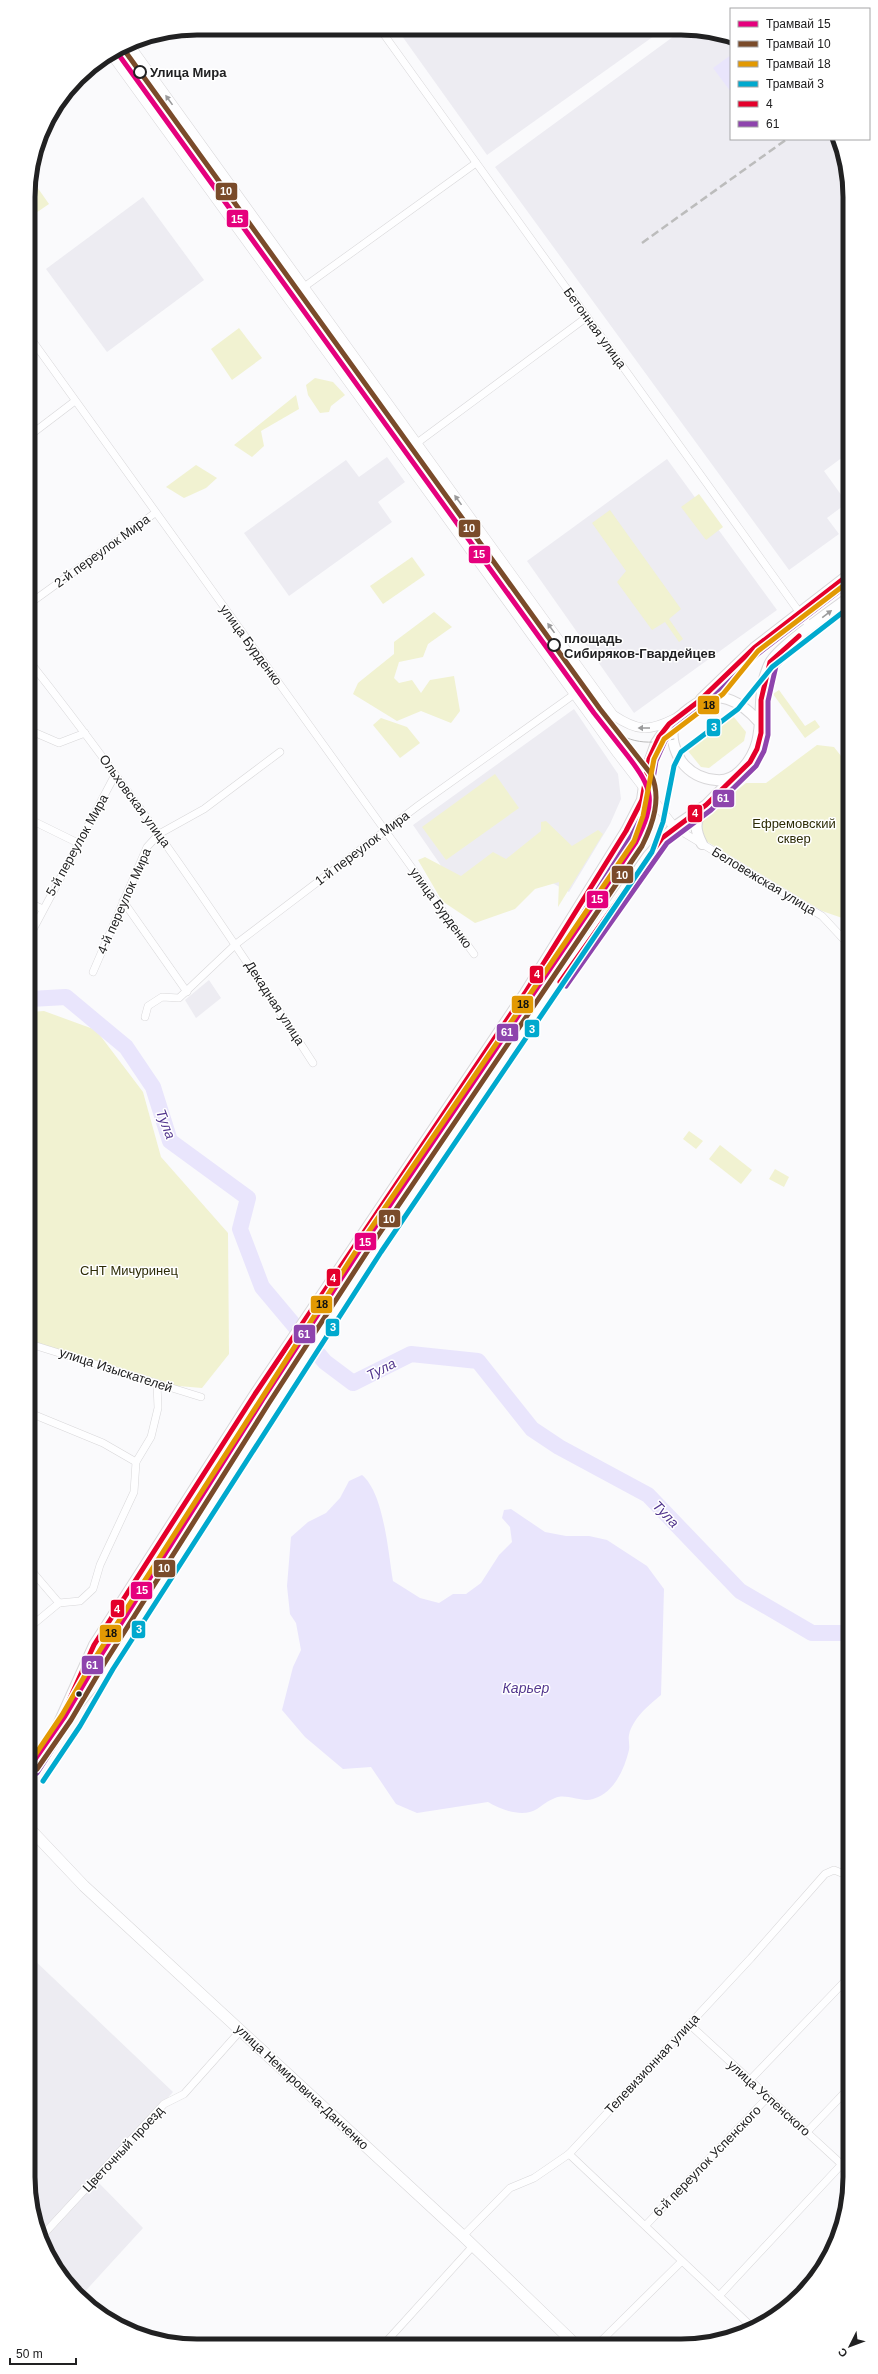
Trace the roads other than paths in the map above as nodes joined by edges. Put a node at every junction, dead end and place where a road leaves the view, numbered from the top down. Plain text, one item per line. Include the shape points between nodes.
1 (384, 35) edge
2 (132, 49) edge
3 (114, 58) edge
4 (476, 163) junction
5 (304, 287) junction
6 (587, 317) junction
7 (35, 344) edge
8 (75, 401) junction
9 (35, 431) edge
10 (417, 443) junction
11 (155, 513) junction
12 (843, 579) edge
13 (35, 600) edge
14 (843, 602) edge
15 (799, 612) junction
16 (810, 627) junction
17 (35, 669) edge
18 (590, 682) junction
19 (574, 694) junction
20 (699, 701) junction
21 (680, 716) junction
22 (760, 723) junction
23 (35, 733) edge
24 (85, 733) junction
25 (280, 752) dead end
26 (737, 774) junction
27 (115, 775) junction
28 (643, 788) junction
29 (706, 805) junction
30 (35, 822) edge
31 (674, 827) junction
32 (386, 831) junction
33 (159, 834) junction
34 (78, 843) junction
35 (702, 844) junction
36 (123, 901) junction
37 (35, 906) edge
38 (43, 909) junction
39 (35, 926) edge
40 (843, 939) edge
41 (236, 944) junction
42 (474, 954) dead end
43 (93, 972) dead end
44 (187, 992) junction
45 (145, 1017) dead end
46 (313, 1063) dead end
47 (35, 1345) edge
48 (157, 1384) junction
49 (201, 1397) dead end
50 (35, 1415) edge
51 (136, 1462) junction
52 (35, 1575) edge
53 (59, 1603) junction
54 (35, 1623) edge
55 (54, 1736) junction
56 (35, 1763) edge
57 (35, 1834) edge
58 (843, 1874) edge
59 (843, 1983) edge
60 (689, 2024) junction
61 (241, 2030) junction
62 (750, 2080) junction
63 (843, 2094) edge
64 (768, 2097) junction
65 (807, 2132) junction
66 (569, 2154) junction
67 (842, 2164) joint
68 (646, 2225) junction
69 (45, 2233) edge
70 (463, 2236) junction
71 (473, 2246) junction
72 (681, 2262) junction
73 (719, 2296) junction
74 (749, 2324) edge
75 (389, 2339) edge
76 (570, 2339) edge
77 (603, 2339) edge

1 - 4 street, Бетонная улица
5 -> 2 street
3 - 19 street
4 - 5 street
4 - 6 street, Бетонная улица
5 - 10 street
6 - 10 street
6 - 15 street, Бетонная улица
7 - 8 street, улица Бурденко
8 - 9 street
8 - 11 street, улица Бурденко
18 -> 10 street
11 - 13 street, 2-й переулок Мира
11 - 32 street, улица Бурденко
12 - 15 main road
16 -> 14 main road
15 - 16 street, Бетонная улица
15 - 20 main road via 754,648
16 - 22 main road via 770,662 763,683
17 - 24 street, Ольховская улица
18 - 19 street, 1-й переулок Мира
21 -> 18 street via 658,726 641,729 613,715
19 - 28 street
19 - 32 street, 1-й переулок Мира
20 - 21 main road
20 - 22 main road via 713,697 728,698 749,710
21 - 26 main road via 673,734 676,754 686,768 702,779 722,781
21 - 28 main road via 659,737 649,759
22 - 26 main road via 761,733 757,748 750,762
23 - 24 street via 59,743
24 - 27 street, Ольховская улица
25 - 33 street via 204,809
26 - 29 main road
27 - 33 street, Ольховская улица
27 - 34 street, 5-й переулок Мира
28 - 31 street
28 - 55 main road via 642,800 631,823 525,993 358,1238 94,1645
29 - 31 main road
29 - 35 main road via 697,817 695,830
30 - 34 street
31 - 35 street, Беловежская улица
31 - 55 main road via 648,856 548,998 274,1407 116,1656
32 - 41 street, 1-й переулок Мира
32 - 42 street, улица Бурденко
33 - 36 street, 4-й переулок Мира via 147,847
33 - 41 street, Ольховская улица
34 - 38 street, 5-й переулок Мира
35 - 40 street, Беловежская улица via 822,916
36 - 43 street, 4-й переулок Мира
36 - 44 street
37 - 38 street
38 - 39 street, 5-й переулок Мира
41 - 44 street, 1-й переулок Мира
41 - 46 street, Декадная улица
44 - 45 street, 1-й переулок Мира via 179,998 162,997 148,1006
47 - 48 street, улица Изыскателей
48 - 49 street, улица Изыскателей
48 - 51 street via 158,1408 151,1437
50 - 51 street via 104,1443
51 - 53 street via 134,1492 100,1565 92,1590 80,1601
52 - 53 street
53 - 54 street
55 - 56 main road
57 - 61 main road, улица Немировича-Данченко via 84,1886
58 - 60 street, Телевизионная улица via 834,1870 825,1874
59 - 62 street
60 - 62 street, улица Успенского
60 - 66 street, Телевизионная улица
61 - 69 street, Цветочный проезд via 184,2094 164,2104
61 - 70 main road, улица Немировича-Данченко
62 - 64 street, улица Успенского
63 - 65 street
64 - 65 street, улица Успенского
64 - 68 street, 6-й переулок Успенского
65 - 67 street, улица Успенского
66 - 68 street
66 - 70 street, Телевизионная улица via 534,2178 510,2188
67 - 73 street
68 - 72 street
70 - 71 main road, улица Немировича-Данченко
71 - 75 street
71 - 76 main road, улица Немировича-Данченко
72 - 73 street
72 - 77 street
73 - 74 street

